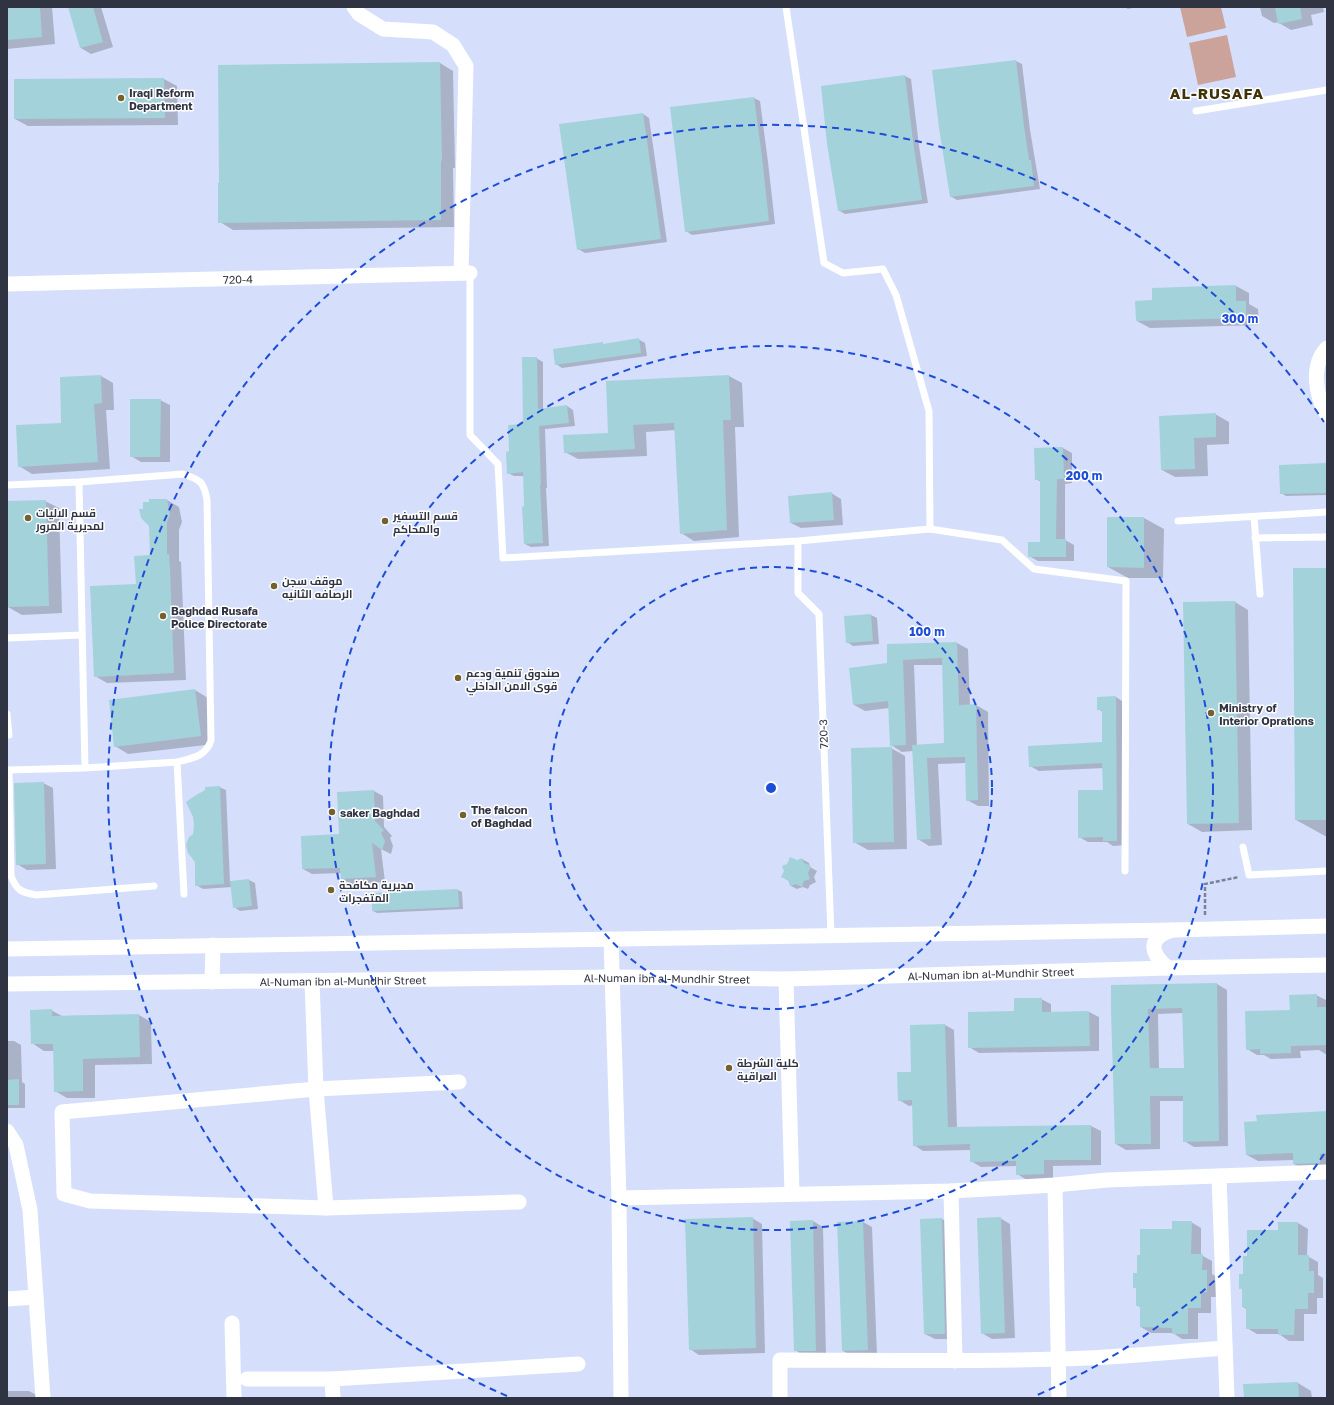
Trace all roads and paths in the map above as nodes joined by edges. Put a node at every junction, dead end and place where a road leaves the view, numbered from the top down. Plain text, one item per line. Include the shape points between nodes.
1 (354, 7) edge
2 (786, 7) edge
3 (1327, 90) edge
4 (1196, 111) dead end
5 (465, 273) junction
6 (7, 284) edge
7 (1327, 348) edge
8 (1327, 416) edge
9 (79, 482) junction
10 (7, 485) edge
11 (1327, 512) edge
12 (1254, 517) junction
13 (1178, 521) dead end
14 (930, 529) junction
15 (1327, 537) edge
16 (1255, 538) junction
17 (798, 541) junction
18 (1260, 594) dead end
19 (82, 636) junction
20 (7, 638) edge
21 (7, 714) edge
22 (9, 735) dead end
23 (177, 762) junction
24 (85, 768) junction
25 (8, 770) edge
26 (8, 806) edge
27 (1243, 847) dead end
28 (1125, 871) dead end
29 (1327, 872) edge
30 (1249, 875) junction
31 (154, 886) dead end
32 (184, 894) dead end
33 (1327, 926) edge
34 (1205, 929) junction
35 (1173, 930) junction
36 (831, 935) junction
37 (611, 939) junction
38 (213, 946) junction
39 (7, 949) edge
40 (1327, 965) edge
41 (1168, 968) junction
42 (613, 977) junction
43 (786, 979) junction
44 (312, 981) junction
45 (212, 982) junction
46 (7, 984) edge
47 (459, 1082) dead end
48 (316, 1089) junction
49 (7, 1131) edge
50 (1327, 1172) edge
51 (1218, 1176) junction
52 (1055, 1185) junction
53 (951, 1191) junction
54 (792, 1193) junction
55 (618, 1198) junction
56 (519, 1202) dead end
57 (326, 1208) junction
58 (36, 1297) junction
59 (7, 1298) edge
60 (232, 1323) dead end
61 (1225, 1348) junction
62 (1058, 1359) junction
63 (956, 1361) junction
64 (578, 1364) dead end
65 (246, 1379) dead end
66 (332, 1380) junction
67 (43, 1398) edge
68 (234, 1398) edge
69 (333, 1398) edge
70 (621, 1398) edge
71 (780, 1398) edge
72 (1059, 1398) edge
73 (1227, 1398) edge

1 - 5 street via 359,14 383,29 433,32 453,45 466,66
2 - 14 lane via 824,263 843,273 883,269 896,295 929,411
3 - 4 lane
5 - 6 street, 720-4
5 - 17 lane via 470,435 498,464 503,558
7 - 8 street via 1320,357 1316,374
9 - 10 lane
9 - 19 lane
9 - 23 lane via 183,474 196,478 204,486 207,500 211,741 208,749 199,756
11 - 12 lane
12 - 13 lane
12 - 16 lane
14 - 17 lane
14 - 28 lane via 1002,540 1034,569 1126,581
15 - 16 lane
16 - 18 lane
17 - 36 lane, 720-3 via 798,593 819,614
19 - 20 lane
19 - 24 lane
21 - 22 lane
23 - 24 lane
23 - 32 lane
24 - 25 lane
25 - 26 lane
26 - 31 lane via 11,876 14,885 22,892 36,895
27 - 30 lane
29 - 30 lane
30 - 34 path via 1205,884
33 - 34 street
34 - 35 street
35 - 36 street
35 - 41 street via 1156,939 1154,947 1155,955
36 - 37 street
37 - 38 street
37 - 42 street
38 - 39 street
38 - 45 street
40 - 41 street, Al-Numan ibn al-Mundhir Street
41 - 43 street, Al-Numan ibn al-Mundhir Street
42 - 43 street, Al-Numan ibn al-Mundhir Street
42 - 44 street, Al-Numan ibn al-Mundhir Street
42 - 55 street
43 - 54 street
44 - 45 street, Al-Numan ibn al-Mundhir Street
44 - 48 street
45 - 46 street, Al-Numan ibn al-Mundhir Street
47 - 48 street
48 - 57 street
48 - 57 street via 62,1112 64,1194 90,1201
49 - 58 street via 16,1145 30,1210
50 - 51 street
51 - 52 street via 1107,1180
51 - 61 street
52 - 53 street
52 - 62 street
53 - 54 street
53 - 63 street
54 - 55 street
55 - 70 street
56 - 57 street
58 - 59 street
58 - 67 street
60 - 68 street
61 - 62 street
61 - 73 street
62 - 63 street
62 - 72 street
63 - 71 street via 780,1360
64 - 66 street
65 - 66 street
66 - 69 street

